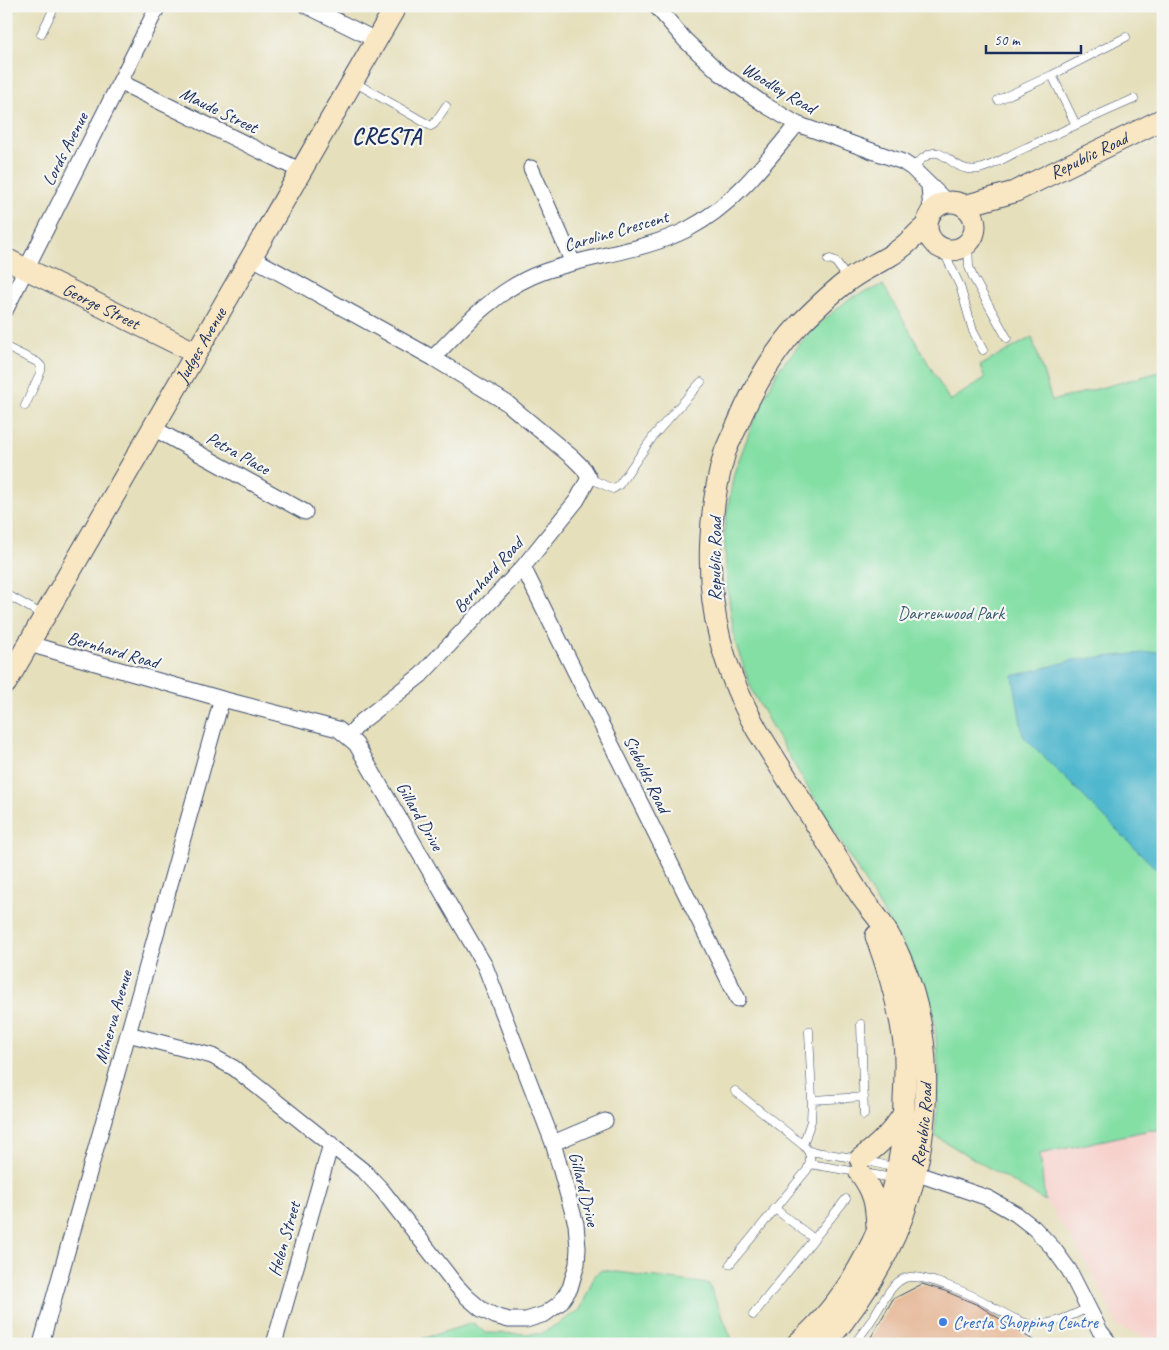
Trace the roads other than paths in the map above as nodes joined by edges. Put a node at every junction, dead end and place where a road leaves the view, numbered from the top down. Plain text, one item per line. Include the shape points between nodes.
1 (54, 6) edge
2 (158, 6) edge
3 (307, 6) edge
4 (396, 6) edge
5 (657, 7) edge
6 (41, 34) dead end
7 (1126, 37) dead end
8 (376, 40) junction
9 (1052, 74) junction
10 (352, 81) junction
11 (120, 82) junction
12 (1134, 99) dead end
13 (998, 100) dead end
14 (446, 106) dead end
15 (1163, 119) edge
16 (797, 124) junction
17 (1076, 125) junction
18 (531, 168) dead end
19 (912, 168) junction
20 (301, 171) junction
21 (1014, 192) junction
22 (942, 211) junction
23 (971, 237) junction
24 (940, 248) junction
25 (893, 254) junction
26 (251, 257) junction
27 (6, 259) edge
28 (828, 260) dead end
29 (573, 263) junction
30 (26, 269) junction
31 (849, 280) junction
32 (6, 309) edge
33 (1007, 338) dead end
34 (6, 347) edge
35 (983, 350) dead end
36 (196, 353) junction
37 (433, 358) junction
38 (701, 382) dead end
39 (25, 406) dead end
40 (153, 428) junction
41 (589, 478) junction
42 (305, 512) dead end
43 (523, 567) junction
44 (6, 594) edge
45 (45, 616) junction
46 (29, 644) junction
47 (6, 683) edge
48 (222, 700) junction
49 (348, 736) junction
50 (861, 896) junction
51 (738, 999) dead end
52 (861, 1024) dead end
53 (809, 1031) dead end
54 (128, 1034) junction
55 (735, 1091) dead end
56 (864, 1097) junction
57 (812, 1100) junction
58 (904, 1113) junction
59 (864, 1115) dead end
60 (605, 1121) dead end
61 (553, 1143) junction
62 (331, 1144) junction
63 (806, 1148) junction
64 (810, 1164) junction
65 (860, 1166) junction
66 (905, 1175) junction
67 (846, 1199) dead end
68 (774, 1208) junction
69 (877, 1231) junction
70 (814, 1239) junction
71 (730, 1264) dead end
72 (1088, 1308) junction
73 (752, 1315) dead end
74 (41, 1344) edge
75 (274, 1344) edge
76 (797, 1344) edge
77 (825, 1344) edge
78 (854, 1344) edge
79 (1110, 1344) edge

1 - 6 lane
2 - 11 street, Lords Avenue
3 - 8 street
4 - 8 main road, Judges Avenue
5 - 16 street, Woodley Road via 720,74
7 - 9 lane
8 - 10 main road, Judges Avenue
9 - 13 lane
9 - 17 lane
10 - 14 lane via 431,126
10 - 20 main road, Judges Avenue
11 - 20 street, Maude Street
11 - 30 street, Lords Avenue
12 - 17 lane
15 - 21 main road, Republic Road
16 - 19 street, Woodley Road
16 - 29 street, Caroline Crescent via 748,181 711,215 664,239
17 - 19 lane via 976,170 961,168 938,152 925,157
18 - 29 street
19 - 22 street, Woodley Road via 929,186
20 - 26 main road, Judges Avenue
21 - 22 main road, Republic Road
21 - 23 main road, Republic Road
22 - 23 main road via 969,209 974,218
22 - 24 main road via 928,235
22 - 25 main road, Republic Road
23 - 24 main road via 960,250
23 - 33 lane via 969,267
24 - 25 main road, Republic Road
24 - 35 lane via 960,286 973,331
25 - 31 main road, Republic Road
26 - 36 main road, Judges Avenue
26 - 37 street
27 - 30 main road, George Street
28 - 31 lane via 835,261
29 - 37 street, Caroline Crescent via 542,272 500,295
30 - 32 street, Lords Avenue
30 - 36 main road, George Street
31 - 50 main road, Republic Road via 800,325 770,361 745,405 721,470 711,538 711,568 720,638 742,703
34 - 39 lane via 41,366
36 - 40 main road, Judges Avenue
37 - 41 street via 519,412 573,458
38 - 41 lane via 655,434 620,486 609,488
40 - 42 street, Petra Place
40 - 45 main road, Judges Avenue
41 - 43 street, Bernhard Road via 577,500
43 - 49 street, Bernhard Road via 421,675
43 - 51 street, Siebolds Road
44 - 45 lane
45 - 46 main road, Judges Avenue
46 - 47 main road, Judges Avenue
46 - 48 street, Bernhard Road
48 - 49 street, Bernhard Road via 338,729
48 - 54 street, Minerva Avenue
49 - 61 street, Gillard Drive via 356,744 485,966
50 - 58 main road, Republic Road via 891,977 899,1013 904,1045
50 - 66 main road, Republic Road via 882,923 901,960 918,1010 926,1061 924,1124
52 - 56 lane
53 - 57 lane
54 - 62 street, Gillard Drive via 226,1062
54 - 74 street, Minerva Avenue
55 - 63 lane
56 - 57 lane
56 - 59 lane
57 - 63 lane
58 - 65 main road
58 - 66 main road, Republic Road via 901,1149
60 - 61 street
61 - 62 street, Gillard Drive via 576,1224 577,1264 570,1288 560,1303 545,1314 526,1320 495,1316 467,1298 382,1190
62 - 75 street, Helen Street
63 - 64 lane
63 - 65 lane
64 - 65 lane
64 - 68 lane
65 - 66 lane
65 - 66 lane
65 - 69 main road via 873,1193
66 - 69 main road, Republic Road
66 - 72 street via 988,1198 1016,1214 1053,1248 1069,1270
66 - 77 main road, Republic Road via 901,1219 871,1281
67 - 70 lane
68 - 70 lane
68 - 71 lane
69 - 76 main road, Republic Road via 840,1296
70 - 73 lane
72 - 78 lane via 1052,1323 1029,1324 951,1288 925,1279 904,1278 896,1284
72 - 79 street

